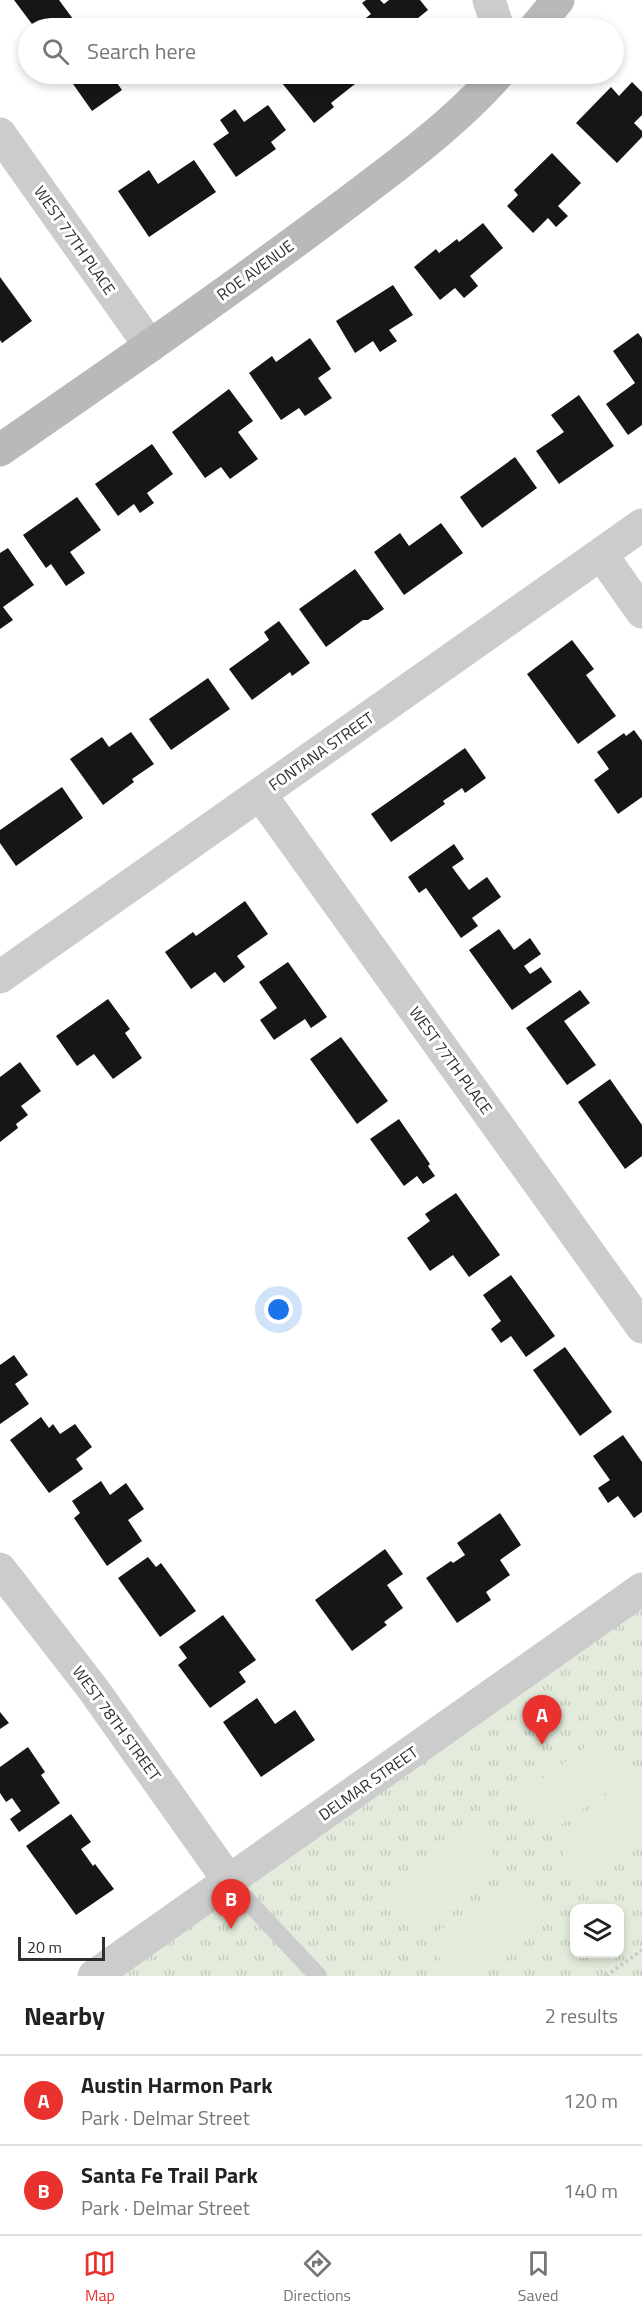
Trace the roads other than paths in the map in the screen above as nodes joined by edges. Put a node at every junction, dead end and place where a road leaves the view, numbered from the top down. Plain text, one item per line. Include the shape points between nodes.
1 (489, 0) edge
2 (558, 0) edge
3 (495, 18) edge
4 (543, 18) edge
5 (488, 84) edge
6 (0, 134) edge
7 (150, 346) junction
8 (0, 450) edge
9 (642, 525) edge
10 (601, 554) junction
11 (642, 612) edge
12 (260, 794) junction
13 (0, 977) edge
14 (642, 1327) edge
15 (0, 1569) edge
16 (642, 1589) edge
17 (229, 1881) junction
18 (94, 1976) edge
19 (318, 1976) edge

1 - 3 street
2 - 4 main road
5 - 7 main road, ROE AVENUE via 397,165
6 - 7 street, WEST 77TH PLACE
7 - 8 main road, ROE AVENUE
9 - 10 street, FONTANA STREET
10 - 11 street
10 - 12 street, FONTANA STREET
12 - 13 street, FONTANA STREET
12 - 14 street, WEST 77TH PLACE
15 - 17 street, WEST 78TH STREET via 93,1689
16 - 17 street, DELMAR STREET
17 - 18 street, DELMAR STREET
17 - 19 lane

